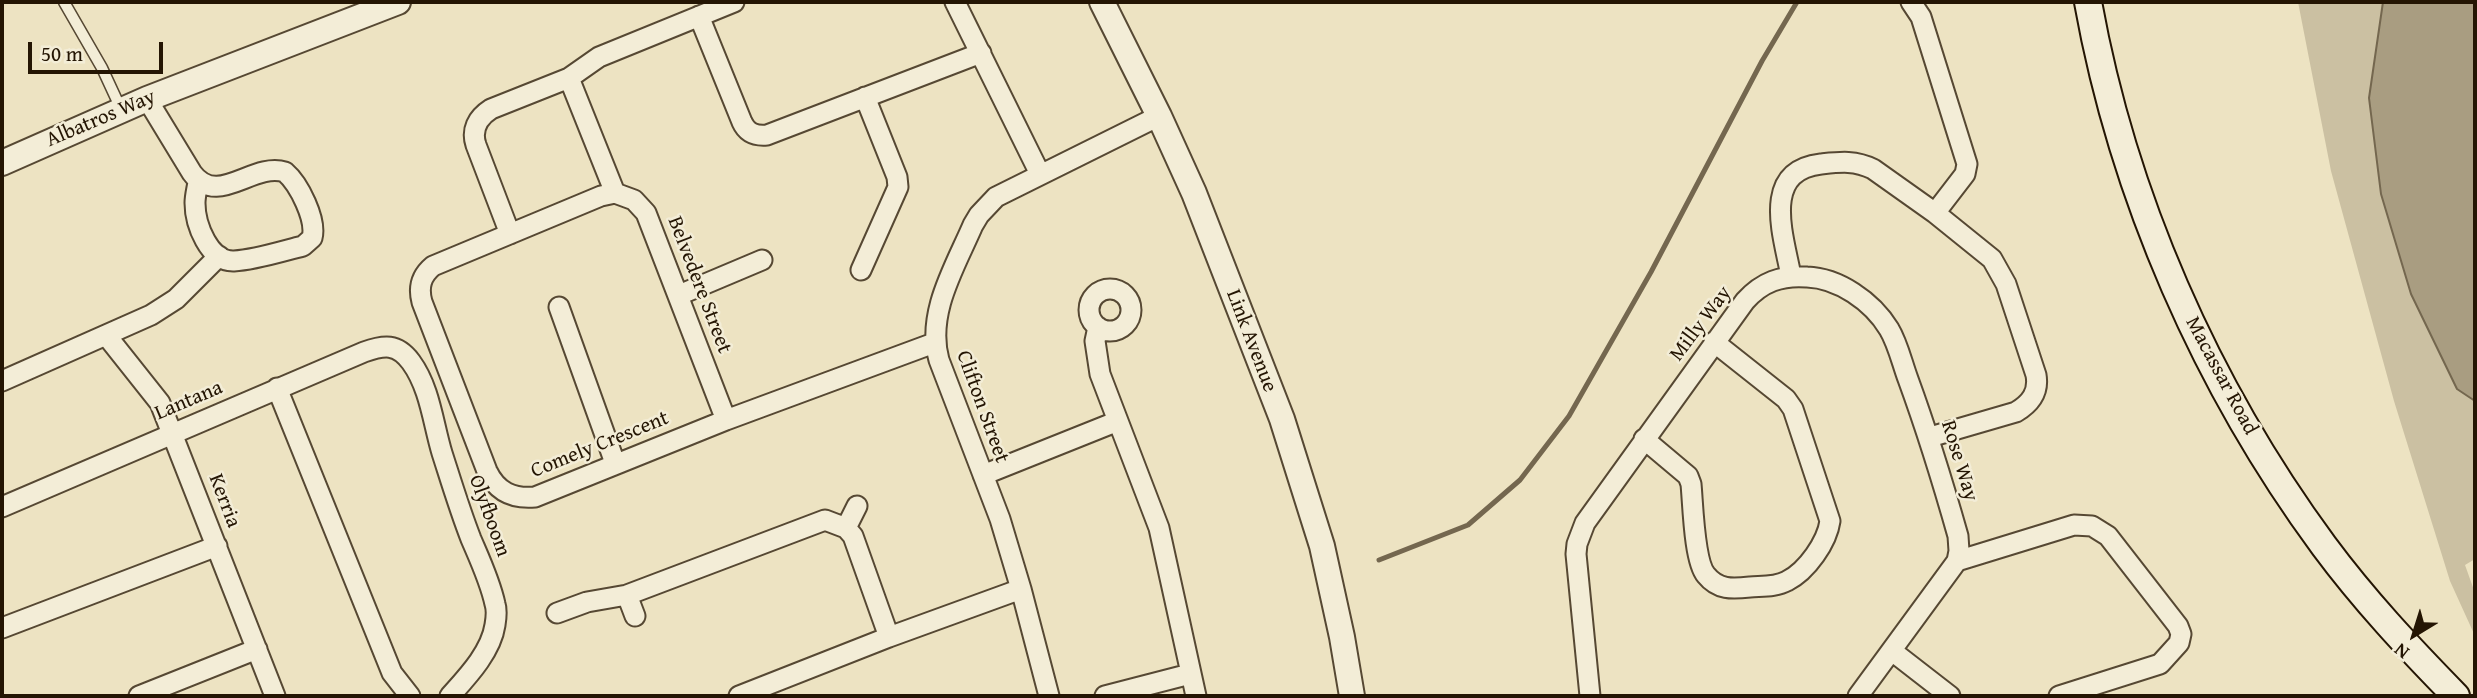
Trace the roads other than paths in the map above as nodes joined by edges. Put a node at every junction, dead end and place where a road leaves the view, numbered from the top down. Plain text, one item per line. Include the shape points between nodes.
1 (64, 2) edge
2 (398, 2) edge
3 (734, 2) edge
4 (955, 2) edge
5 (1102, 2) edge
6 (1911, 2) edge
7 (2088, 2) edge
8 (699, 16) junction
9 (981, 53) junction
10 (569, 78) junction
11 (866, 97) junction
12 (147, 99) junction
13 (121, 109) junction
14 (1159, 116) junction
15 (2, 163) edge
16 (1040, 174) junction
17 (198, 182) junction
18 (615, 193) junction
19 (1935, 213) junction
20 (510, 234) junction
21 (219, 256) junction
22 (762, 260) dead end
23 (862, 270) dead end
24 (1791, 276) junction
25 (679, 295) junction
26 (559, 307) dead end
27 (1098, 327) dead end
28 (106, 335) junction
29 (1714, 342) junction
30 (934, 343) junction
31 (396, 349) joint
32 (2, 381) edge
33 (277, 388) junction
34 (726, 420) junction
35 (1118, 421) junction
36 (173, 432) junction
37 (1930, 437) junction
38 (1644, 439) junction
39 (615, 463) junction
40 (982, 475) junction
41 (857, 506) dead end
42 (2, 507) edge
43 (846, 528) junction
44 (217, 545) junction
45 (1957, 561) junction
46 (1021, 589) junction
47 (627, 595) junction
48 (557, 613) dead end
49 (635, 616) dead end
50 (2, 628) edge
51 (889, 637) junction
52 (257, 649) junction
53 (1892, 651) junction
54 (1190, 674) junction
55 (139, 696) edge
56 (275, 696) edge
57 (410, 696) edge
58 (450, 696) edge
59 (738, 696) edge
60 (1049, 696) edge
61 (1105, 696) edge
62 (1196, 696) edge
63 (1352, 696) edge
64 (1590, 696) edge
65 (1858, 696) edge
66 (1950, 696) edge
67 (2059, 696) edge
68 (2456, 696) edge

1 - 13 lane
2 - 12 street, Albatros Way
3 - 8 street
4 - 9 street
5 - 14 street, Link Avenue
6 - 19 street via 1921,17 1967,164 1965,174
7 - 68 main road, Macassar Road via 2109,98 2143,207 2220,378 2323,545 2377,612
8 - 10 street via 599,57
8 - 11 street via 742,122 753,135 767,135
9 - 11 street
9 - 16 street
10 - 18 street
10 - 20 street via 491,109 475,127 476,145
11 - 23 street via 898,187
12 - 13 street, Albatros Way
12 - 17 street
13 - 15 street, Albatros Way
14 - 16 street, Clifton Street
14 - 63 street, Link Avenue via 1194,194 1298,467 1322,546
16 - 30 street, Clifton Street via 996,197 979,215 937,312
17 - 21 street via 197,218 207,244
17 - 21 street via 217,187 270,170 285,172 299,188 312,223 312,238 303,246 232,261
18 - 20 street, Comely Crescent
18 - 25 street, Belvedere Street via 634,200 646,213
19 - 24 street via 1864,164 1844,162 1803,169 1785,185 1779,209
19 - 37 street via 2000,270 2038,385 2031,401 2016,412
20 - 39 street, Comely Crescent via 433,266 420,284 422,302 487,471 498,488 519,498 535,497
21 - 28 street via 176,299 151,316
22 - 25 street
24 - 29 street, Milly Way via 1754,292
24 - 37 street, Rose Way via 1828,279 1863,301 1883,321
25 - 34 street, Belvedere Street
26 - 39 street
27 - 35 street via 1098,363
28 - 32 street
28 - 36 street, Kerria via 160,404
29 - 38 street, Milly Way
29 - 38 street via 1793,409 1830,520 1816,553 1786,582 1728,589 1717,585 1699,560 1688,476
30 - 34 street, Comely Crescent
30 - 40 street, Clifton Street
31 - 33 street, Lantana via 383,345
31 - 58 street, Olyfboom via 410,361 424,386 496,607 487,648
33 - 36 street, Lantana
33 - 57 street via 392,673
34 - 39 street, Comely Crescent
35 - 40 street
35 - 54 street via 1159,528
36 - 42 street, Lantana
36 - 44 street, Kerria
37 - 45 street, Rose Way via 1958,536
38 - 64 street, Milly Way via 1585,523 1577,544
40 - 46 street, Clifton Street
41 - 43 street
43 - 47 street via 817,521
43 - 51 street via 858,547
44 - 50 street
44 - 52 street, Kerria
45 - 53 street
45 - 67 street via 2074,525 2092,526 2108,536 2178,625 2179,643 2161,664
46 - 51 street
46 - 60 street, Clifton Street
47 - 48 street
47 - 49 street
51 - 59 street
52 - 55 street
52 - 56 street, Kerria
53 - 65 street
53 - 66 street
54 - 61 street
54 - 62 street

